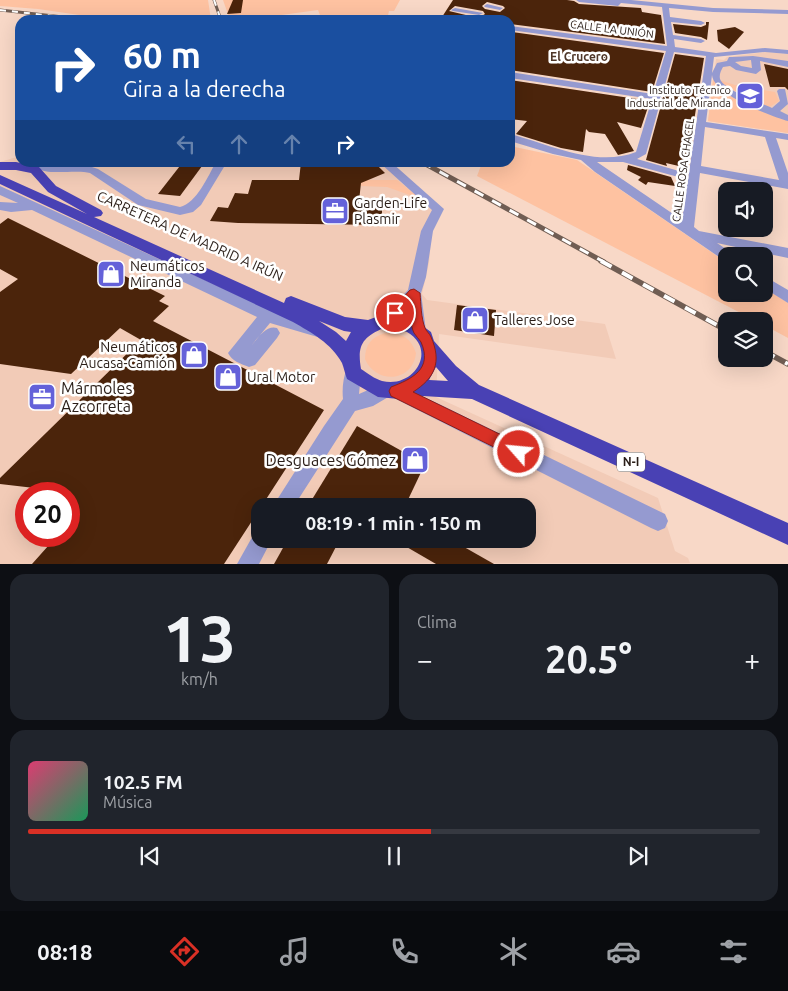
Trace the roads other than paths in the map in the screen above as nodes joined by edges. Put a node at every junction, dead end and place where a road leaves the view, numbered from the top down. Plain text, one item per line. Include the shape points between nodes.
1 (579, 0) edge
2 (610, 0) edge
3 (486, 3) edge
4 (500, 8) dead end
5 (455, 10) dead end
6 (665, 11) junction
7 (788, 12) edge
8 (473, 15) edge
9 (478, 15) edge
10 (701, 23) dead end
11 (515, 29) edge
12 (673, 37) dead end
13 (701, 41) dead end
14 (670, 48) junction
15 (788, 52) edge
16 (710, 54) junction
17 (788, 64) edge
18 (515, 76) edge
19 (782, 91) dead end
20 (657, 97) junction
21 (774, 112) junction
22 (788, 118) edge
23 (702, 124) junction
24 (770, 137) dead end
25 (788, 137) edge
26 (515, 139) edge
27 (583, 156) junction
28 (628, 160) junction
29 (15, 164) edge
30 (0, 166) edge
31 (28, 167) edge
32 (82, 167) edge
33 (82, 167) edge
34 (219, 167) edge
35 (390, 167) edge
36 (43, 169) edge
37 (696, 169) junction
38 (0, 172) edge
39 (682, 175) dead end
40 (0, 180) edge
41 (786, 182) edge
42 (0, 190) edge
43 (33, 206) junction
44 (6, 207) edge
45 (0, 214) edge
46 (108, 220) junction
47 (690, 232) junction
48 (718, 250) edge
49 (788, 253) edge
50 (773, 287) edge
51 (414, 293) junction
52 (788, 297) edge
53 (267, 316) junction
54 (376, 324) junction
55 (419, 331) junction
56 (272, 333) dead end
57 (327, 334) junction
58 (429, 346) junction
59 (352, 369) junction
60 (396, 390) junction
61 (473, 391) junction
62 (352, 402) junction
63 (288, 498) edge
64 (658, 521) dead end
65 (788, 534) edge
66 (257, 548) edge
67 (247, 564) edge

1 - 6 street
2 - 6 street
3 - 4 street
3 - 9 street
5 - 8 street
6 - 7 street
6 - 10 street
6 - 14 street
11 - 14 street, CALLE LA UNIÓN
12 - 13 street
14 - 16 street, CALLE LA UNIÓN
14 - 20 street
15 - 16 street, CALLE LA UNIÓN via 765,50
16 - 23 street, CALLE ROSA CHACEL
17 - 21 street via 755,59 757,70 754,71 731,63 718,66 717,82
18 - 20 street
19 - 21 street via 785,102
20 - 28 street via 641,154
21 - 22 street
23 - 25 street
23 - 37 street, CALLE ROSA CHACEL
24 - 41 street
26 - 27 street via 540,148
27 - 28 street via 611,161
27 - 47 street
28 - 39 street
29 - 30 highway
31 - 36 highway
32 - 36 street
33 - 34 street via 94,171 142,202 180,211 189,209 196,202
35 - 51 street via 438,208 427,231
36 - 46 highway via 52,189
37 - 41 street
37 - 47 street, CALLE ROSA CHACEL
38 - 46 highway, CARRETERA DE MADRID A IRÚN
40 - 57 highway, CARRETERA DE MADRID A IRÚN via 299,317
42 - 43 street, CARRETERA DE MADRID A IRÚN
43 - 44 street
43 - 53 street, CARRETERA DE MADRID A IRÚN
44 - 45 street
46 - 54 highway, CARRETERA DE MADRID A IRÚN via 323,316 344,324
47 - 48 street
47 - 49 street
50 - 52 street
51 - 54 street via 395,313
51 - 55 street
53 - 56 street via 236,353 249,360
53 - 57 street, CARRETERA DE MADRID A IRÚN
54 - 55 highway via 402,322
54 - 59 highway via 362,331 353,344
55 - 58 highway, N-I
57 - 59 highway, CARRETERA DE MADRID A IRÚN via 342,347
58 - 60 highway via 431,360 426,374
58 - 61 highway, N-I via 450,372
59 - 60 highway, N-I via 365,384
59 - 62 street
60 - 61 highway, N-I
60 - 62 street
60 - 64 street
61 - 65 highway, N-I
62 - 63 street
66 - 67 street

